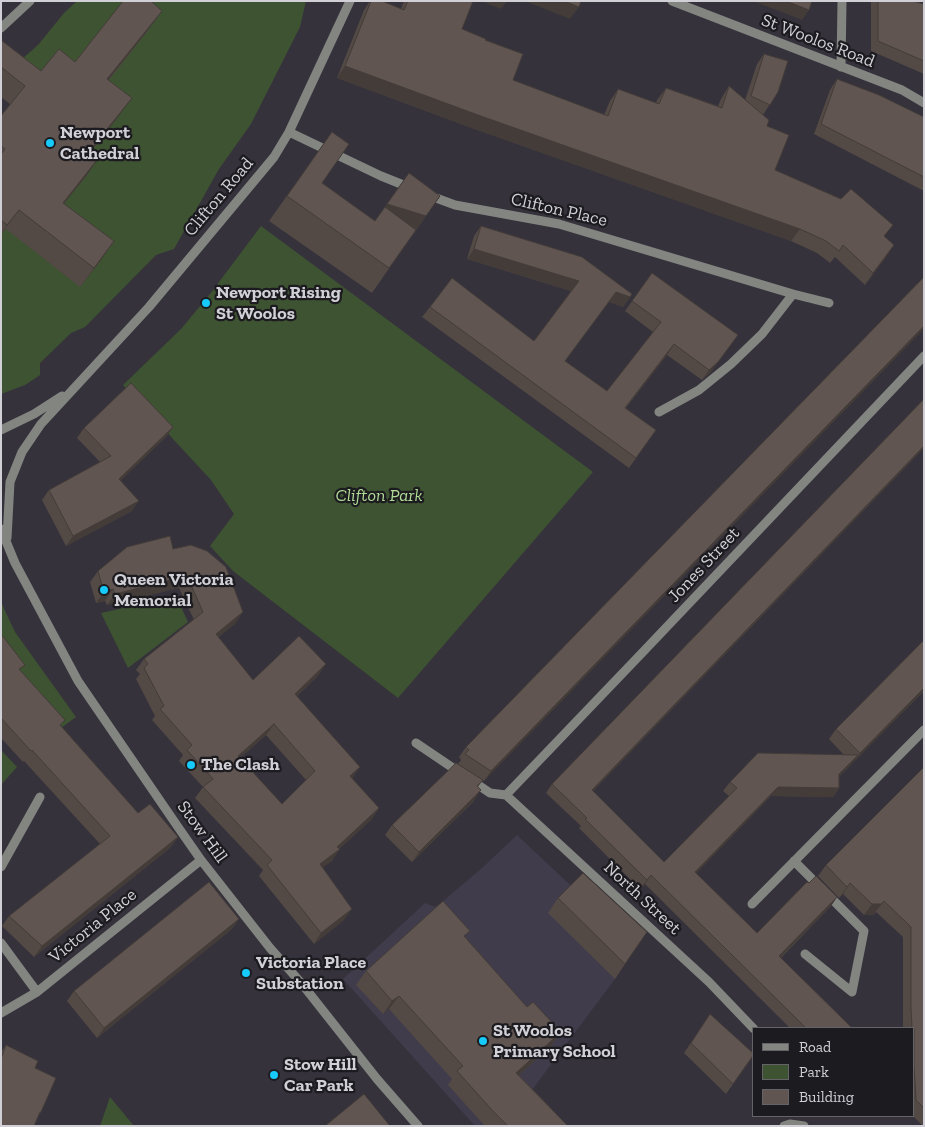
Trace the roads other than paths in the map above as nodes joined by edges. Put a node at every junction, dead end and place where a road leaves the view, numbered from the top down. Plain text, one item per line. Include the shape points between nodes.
1 (30, 1) edge
2 (350, 1) edge
3 (672, 1) edge
4 (842, 1) edge
5 (1, 28) edge
6 (841, 67) junction
7 (924, 103) edge
8 (289, 132) junction
9 (793, 294) junction
10 (830, 303) dead end
11 (924, 356) edge
12 (75, 388) junction
13 (659, 412) dead end
14 (1, 430) edge
15 (1, 529) edge
16 (6, 539) junction
17 (924, 730) edge
18 (416, 743) dead end
19 (506, 794) junction
20 (40, 797) dead end
21 (201, 860) junction
22 (794, 862) junction
23 (1, 867) edge
24 (752, 904) dead end
25 (1, 943) edge
26 (805, 954) dead end
27 (36, 992) junction
28 (1, 1013) edge
29 (752, 1027) edge
30 (788, 1122) edge
31 (418, 1126) edge
32 (804, 1126) edge

1 - 5 street
2 - 8 street, Clifton Road
3 - 6 street, St Woolos Road
4 - 6 street
6 - 7 street, St Woolos Road via 902,90
8 - 9 street, Clifton Place via 381,176 455,205 560,224
8 - 12 street, Clifton Road via 274,157 149,307
9 - 10 street, Clifton Place
9 - 13 street via 762,334 731,364 699,390
11 - 19 street, Jones Street
12 - 14 street, Clifton Road
12 - 16 street, Clifton Road via 41,424 22,452 10,482
15 - 16 street, Stow Hill
16 - 21 street, Stow Hill via 15,563 78,681
17 - 22 street
18 - 19 street via 490,793
19 - 29 street, North Street via 704,977
20 - 23 street
21 - 27 street, Victoria Place
21 - 31 street, Stow Hill
22 - 24 street
22 - 26 street via 864,931 852,992
25 - 27 street
27 - 28 street, Victoria Place
30 - 32 street

